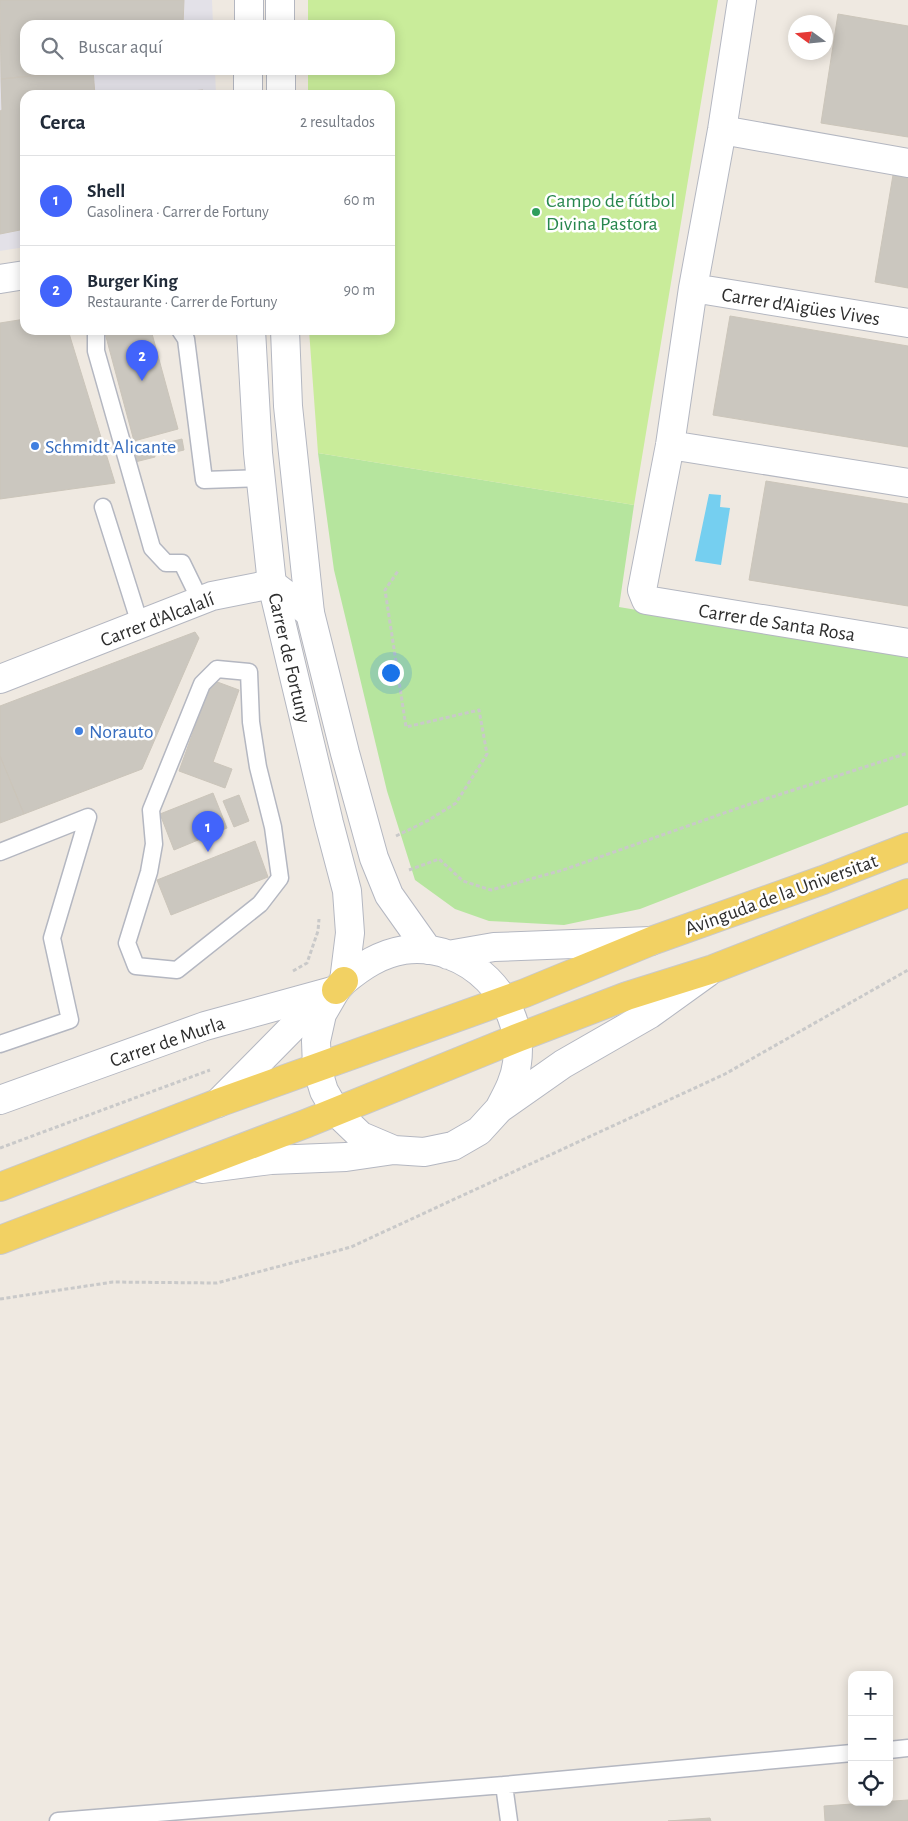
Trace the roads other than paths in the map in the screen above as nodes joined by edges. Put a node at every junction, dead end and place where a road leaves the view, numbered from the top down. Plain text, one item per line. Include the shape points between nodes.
1 (249, 0) edge
2 (280, 0) edge
3 (742, 0) edge
4 (248, 20) edge
5 (280, 20) edge
6 (248, 75) edge
7 (281, 75) edge
8 (248, 90) edge
9 (281, 90) edge
10 (722, 130) junction
11 (908, 163) edge
12 (20, 276) edge
13 (0, 279) edge
14 (693, 288) junction
15 (908, 323) edge
16 (96, 335) edge
17 (183, 335) edge
18 (250, 335) edge
19 (285, 335) edge
20 (670, 445) junction
21 (260, 478) junction
22 (908, 483) edge
23 (103, 507) dead end
24 (272, 584) junction
25 (200, 600) junction
26 (310, 613) junction
27 (140, 624) junction
28 (908, 643) edge
29 (0, 679) edge
30 (908, 847) edge
31 (0, 852) edge
32 (908, 893) edge
33 (654, 940) junction
34 (438, 952) junction
35 (713, 969) junction
36 (177, 970) joint
37 (340, 986) junction
38 (504, 1000) junction
39 (517, 1038) junction
40 (0, 1044) edge
41 (317, 1068) junction
42 (0, 1100) edge
43 (218, 1103) junction
44 (499, 1109) junction
45 (336, 1112) junction
46 (394, 1150) junction
47 (176, 1173) junction
48 (0, 1187) edge
49 (0, 1240) edge
50 (908, 1748) edge
51 (893, 1750) edge
52 (848, 1753) edge
53 (504, 1785) junction
54 (58, 1821) edge
55 (509, 1821) edge

1 - 4 street
2 - 5 street
3 - 10 street
6 - 8 street
7 - 9 street
10 - 11 street
10 - 14 street
12 - 13 street
14 - 15 street, Carrer d'Aigües Vives
14 - 20 street
16 - 25 lane via 96,351 152,548 166,563 182,563
17 - 21 lane via 204,480
18 - 21 street, Carrer de Fortuny
19 - 26 street, Carrer de Fortuny via 288,406
20 - 22 street
20 - 28 street, Carrer de Santa Rosa via 642,590 646,600
21 - 24 street, Carrer de Fortuny
23 - 27 lane
24 - 25 street, Carrer d'Alcalalí
24 - 26 street
24 - 37 street, Carrer de Fortuny via 348,890 350,933
25 - 27 street, Carrer d'Alcalalí
26 - 34 street, Carrer de Fortuny via 374,858 389,894
27 - 29 street, Carrer d'Alcalalí
30 - 33 main road, Avinguda de la Universitat
31 - 40 lane via 88,817 52,938 70,1020
32 - 35 main road, Avinguda de la Universitat
33 - 34 street, Avinguda de la Universitat
33 - 38 main road, Avinguda de la Universitat
34 - 37 street, Avinguda de la Universitat via 405,950 382,956 362,966
34 - 38 street, Avinguda de la Universitat via 471,965 490,980
35 - 39 main road, Avinguda de la Universitat via 627,996
35 - 44 street, Avinguda de la Universitat via 650,1014 564,1064
36 - 36 lane via 260,904 280,878 251,722 249,672 217,669 202,684 151,810 154,844 149,872 127,943 136,966
37 - 41 street, Avinguda de la Universitat via 322,1014 316,1041
37 - 42 street, Carrer de Murla via 205,1026
37 - 43 street, Avinguda de la Universitat via 302,1018
38 - 39 street, Avinguda de la Universitat via 513,1018
38 - 41 main road, Avinguda de la Universitat
39 - 44 street, Avinguda de la Universitat via 517,1063 511,1087
39 - 45 main road, Avinguda de la Universitat
41 - 43 main road, Avinguda de la Universitat
41 - 45 street, Avinguda de la Universitat via 324,1091
43 - 48 main road, Avinguda de la Universitat
44 - 46 street, Avinguda de la Universitat via 479,1131 453,1146 424,1152
45 - 46 street, Avinguda de la Universitat via 361,1136
45 - 47 main road, Avinguda de la Universitat
46 - 47 street, Avinguda de la Universitat via 346,1157 271,1160
47 - 49 main road, Avinguda de la Universitat
50 - 51 lane
52 - 53 lane
53 - 54 lane
53 - 55 lane

